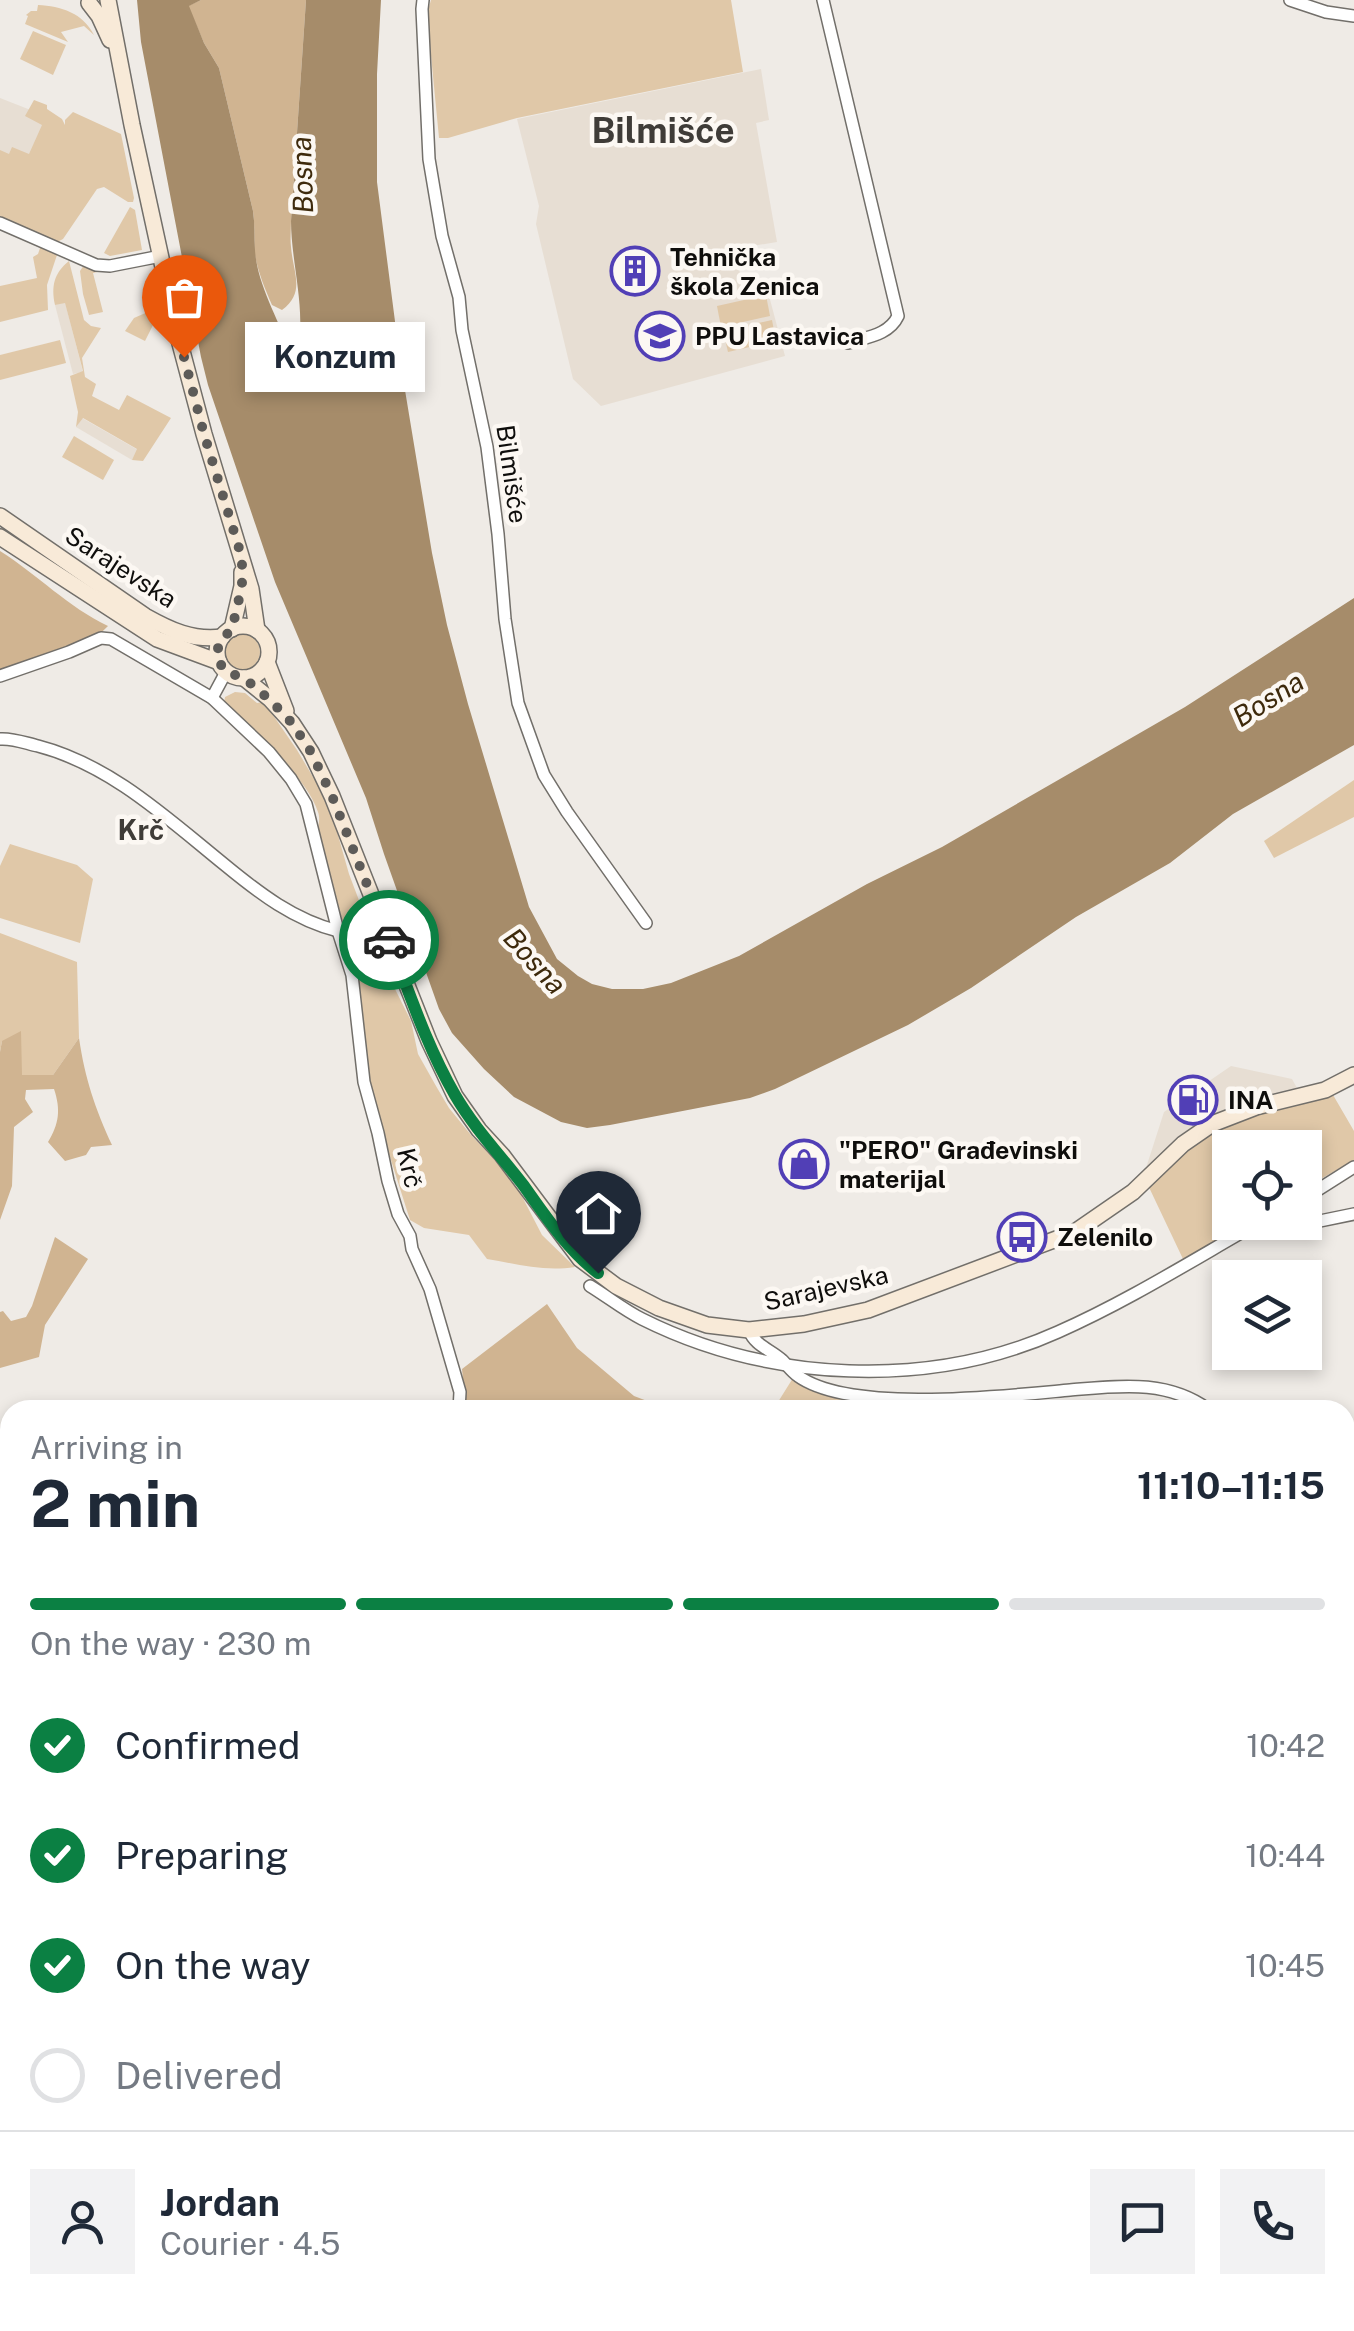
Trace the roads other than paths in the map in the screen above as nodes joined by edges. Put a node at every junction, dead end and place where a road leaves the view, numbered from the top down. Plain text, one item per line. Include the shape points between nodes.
1 (423, 0) edge
2 (823, 0) edge
3 (1290, 0) edge
4 (95, 1) edge
5 (1354, 16) edge
6 (0, 223) edge
7 (161, 256) junction
8 (848, 343) dead end
9 (0, 516) edge
10 (0, 537) edge
11 (242, 558) junction
12 (257, 630) junction
13 (227, 633) junction
14 (267, 662) junction
15 (222, 667) junction
16 (0, 676) edge
17 (244, 678) junction
18 (212, 698) junction
19 (292, 723) junction
20 (0, 739) edge
21 (646, 923) dead end
22 (338, 931) junction
23 (1354, 1075) edge
24 (1354, 1167) edge
25 (1322, 1187) edge
26 (1354, 1214) edge
27 (1322, 1221) edge
28 (1228, 1240) edge
29 (590, 1286) dead end
30 (749, 1330) junction
31 (788, 1366) junction
32 (460, 1400) edge
33 (1194, 1400) edge

1 - 21 street, Bilmišće via 429,159 487,447 518,703 544,774
2 - 8 street via 898,316 887,330
3 - 5 street
4 - 7 main road via 119,62
6 - 7 street via 96,264
7 - 11 main road
9 - 13 main road, Sarajevska via 167,628 207,639
10 - 15 main road, Sarajevska via 157,639
11 - 12 main road
11 - 13 main road via 242,586
12 - 13 main road
12 - 14 main road via 268,644
13 - 15 main road via 217,648
14 - 17 main road
14 - 19 main road, Sarajevska
15 - 17 main road
15 - 18 street
16 - 18 street, Krč via 111,639
17 - 19 main road, Sarajevska
18 - 22 street, Krč via 269,752 306,804
19 - 30 main road, Sarajevska via 332,796 429,1041 479,1130 580,1260 658,1308 707,1325
20 - 22 street via 93,767 155,807 266,899
22 - 32 street, Krč via 352,975 364,1082 388,1182 430,1289
23 - 30 main road, Sarajevska via 1212,1124 1075,1232 868,1310
24 - 25 street
26 - 27 street
28 - 31 street via 1056,1333 970,1360 843,1371
29 - 31 street via 692,1340
30 - 31 street
31 - 33 street via 812,1383 876,1398 960,1399 1112,1386 1168,1390

